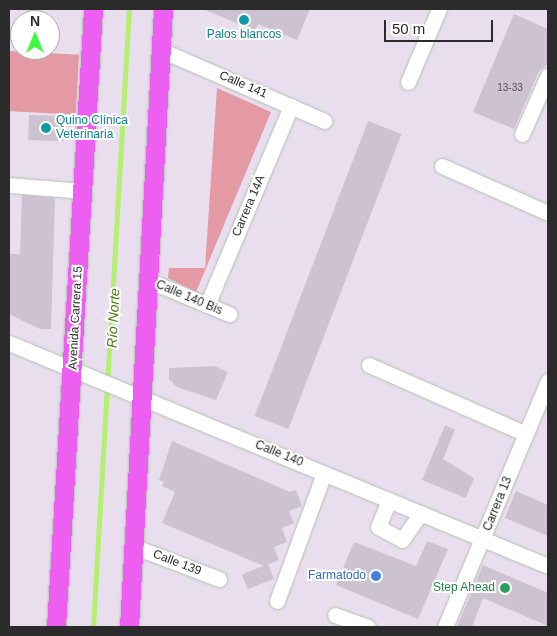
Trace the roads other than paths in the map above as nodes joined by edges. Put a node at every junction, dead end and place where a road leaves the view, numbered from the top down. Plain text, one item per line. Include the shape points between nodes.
1 (93, 9) edge
2 (163, 9) edge
3 (439, 9) edge
4 (161, 50) junction
5 (548, 75) edge
6 (408, 82) dead end
7 (291, 106) junction
8 (324, 121) dead end
9 (522, 134) dead end
10 (442, 166) dead end
11 (9, 185) edge
12 (83, 191) junction
13 (548, 213) edge
14 (150, 281) junction
15 (207, 305) junction
16 (229, 314) dead end
17 (9, 343) edge
18 (369, 366) dead end
19 (79, 372) junction
20 (548, 381) edge
21 (139, 396) junction
22 (526, 434) junction
23 (324, 473) junction
24 (389, 500) junction
25 (421, 513) junction
26 (483, 539) junction
27 (135, 547) junction
28 (548, 566) edge
29 (219, 579) dead end
30 (277, 601) dead end
31 (335, 615) dead end
32 (56, 627) edge
33 (129, 627) edge
34 (368, 627) edge
35 (445, 627) edge

1 - 12 main road, Avenida Carrera 15
2 - 4 main road
3 - 6 street
4 - 7 street, Calle 141
4 - 14 main road
5 - 9 street
7 - 8 street, Calle 141
7 - 15 street, Carrera 14A
10 - 13 street
11 - 12 street
12 - 19 main road, Avenida Carrera 15
14 - 15 street, Calle 140 Bis
14 - 21 main road
15 - 16 street, Calle 140 Bis
17 - 19 street, Calle 140
18 - 22 street
19 - 21 street, Calle 140
19 - 32 main road, Avenida Carrera 15
20 - 22 street, Carrera 13
21 - 23 street, Calle 140
21 - 27 main road
22 - 26 street, Carrera 13
23 - 24 street, Calle 140
23 - 30 street
24 - 25 street, Calle 140
24 - 25 street via 378,527 402,540
25 - 26 street, Calle 140
26 - 28 street, Calle 140
26 - 35 street, Carrera 13
27 - 29 street, Calle 139
27 - 33 main road
31 - 34 street

